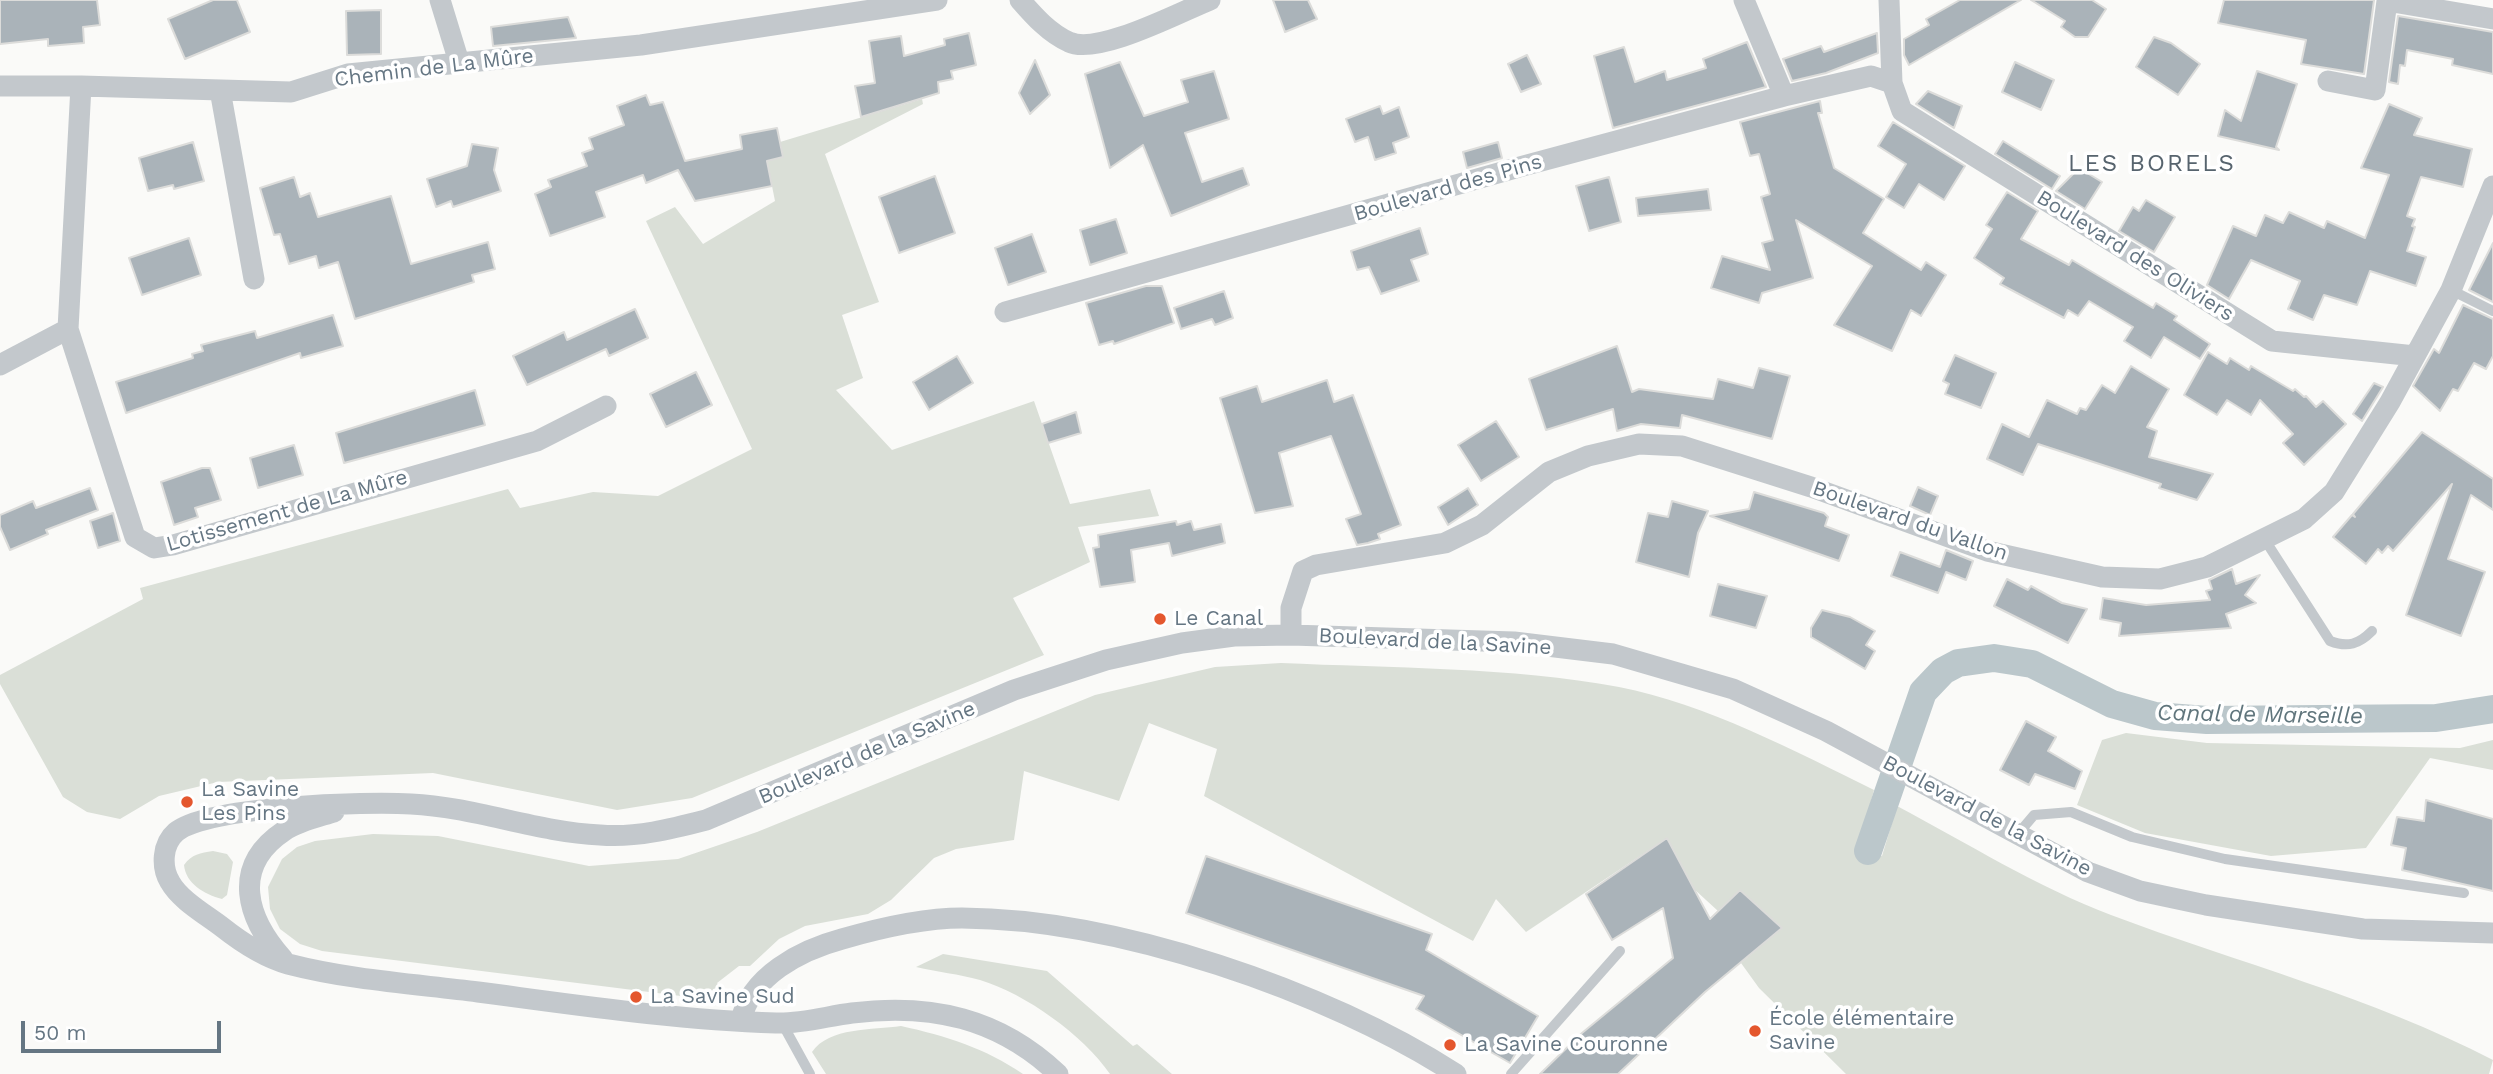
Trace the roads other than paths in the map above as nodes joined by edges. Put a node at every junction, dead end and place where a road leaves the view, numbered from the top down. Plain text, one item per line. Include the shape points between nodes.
1 (440, 0) edge
2 (937, 0) edge
3 (1020, 0) edge
4 (1210, 0) edge
5 (1744, 0) edge
6 (1889, 0) edge
7 (2493, 19) edge
8 (459, 62) junction
9 (2328, 81) dead end
10 (1892, 83) junction
11 (0, 86) edge
12 (81, 86) junction
13 (220, 90) junction
14 (1784, 96) junction
15 (2493, 186) edge
16 (254, 279) dead end
17 (2451, 290) junction
18 (2493, 311) edge
19 (1005, 312) dead end
20 (68, 329) junction
21 (2415, 356) junction
22 (0, 365) edge
23 (606, 406) dead end
24 (2265, 540) junction
25 (2372, 631) dead end
26 (1291, 635) junction
27 (357, 804) junction
28 (2017, 835) junction
29 (2465, 892) dead end
30 (2493, 933) edge
31 (1620, 951) dead end
32 (287, 964) junction
33 (741, 1021) junction
34 (782, 1023) junction
35 (810, 1074) edge
36 (1058, 1074) edge
37 (1456, 1074) edge
38 (1511, 1074) edge

1 - 8 street
2 - 8 street, Chemin de La Mûre via 640,45
3 - 4 street via 1037,20 1070,44 1097,45
5 - 14 street
6 - 10 street
7 - 9 street via 2387,1 2375,90
8 - 13 street, Chemin de La Mûre via 348,74 291,92
10 - 14 street, Boulevard des Pins via 1871,76
10 - 21 street, Boulevard des Oliviers via 1902,111 2272,341
11 - 12 street, Chemin de La Mûre
12 - 13 street, Chemin de La Mûre
12 - 20 street
13 - 16 street
14 - 19 street, Boulevard des Pins
15 - 17 street, Boulevard du Vallon
17 - 18 lane
17 - 21 street, Boulevard du Vallon
20 - 22 street
20 - 23 street, Lotissement de La Mûre via 135,537 154,548 537,440
21 - 24 street, Boulevard du Vallon via 2334,492 2304,519
24 - 25 lane via 2330,641 2343,646 2361,642
24 - 26 street, Boulevard du Vallon via 2207,567 2160,579 2102,577 1987,551 1682,446 1639,444 1588,456 1549,472 1482,525 1445,543 1303,571 1291,608
26 - 27 street, Boulevard de la Savine via 1182,643 1106,660 1014,690 706,820 658,832 602,836 455,809
26 - 28 street, Boulevard de la Savine via 1514,642 1613,654 1664,667 1733,689 1826,731
27 - 32 street, Boulevard de la Savine via 282,832 255,861 248,901 267,941
27 - 32 street, Boulevard de la Savine via 291,806 196,823 176,831 167,844 167,878 176,891 234,937
28 - 29 lane via 2034,815 2071,812 2132,837 2225,859
28 - 30 street, Boulevard de la Savine via 2088,872 2140,891 2206,905 2363,929
31 - 38 lane
32 - 33 street via 636,1013
33 - 34 street
33 - 37 street via 755,989 824,943 889,926 961,918 1045,926 1157,946 1290,990 1394,1038
34 - 35 lane
34 - 36 street via 888,1008 931,1010 973,1021 1009,1038

